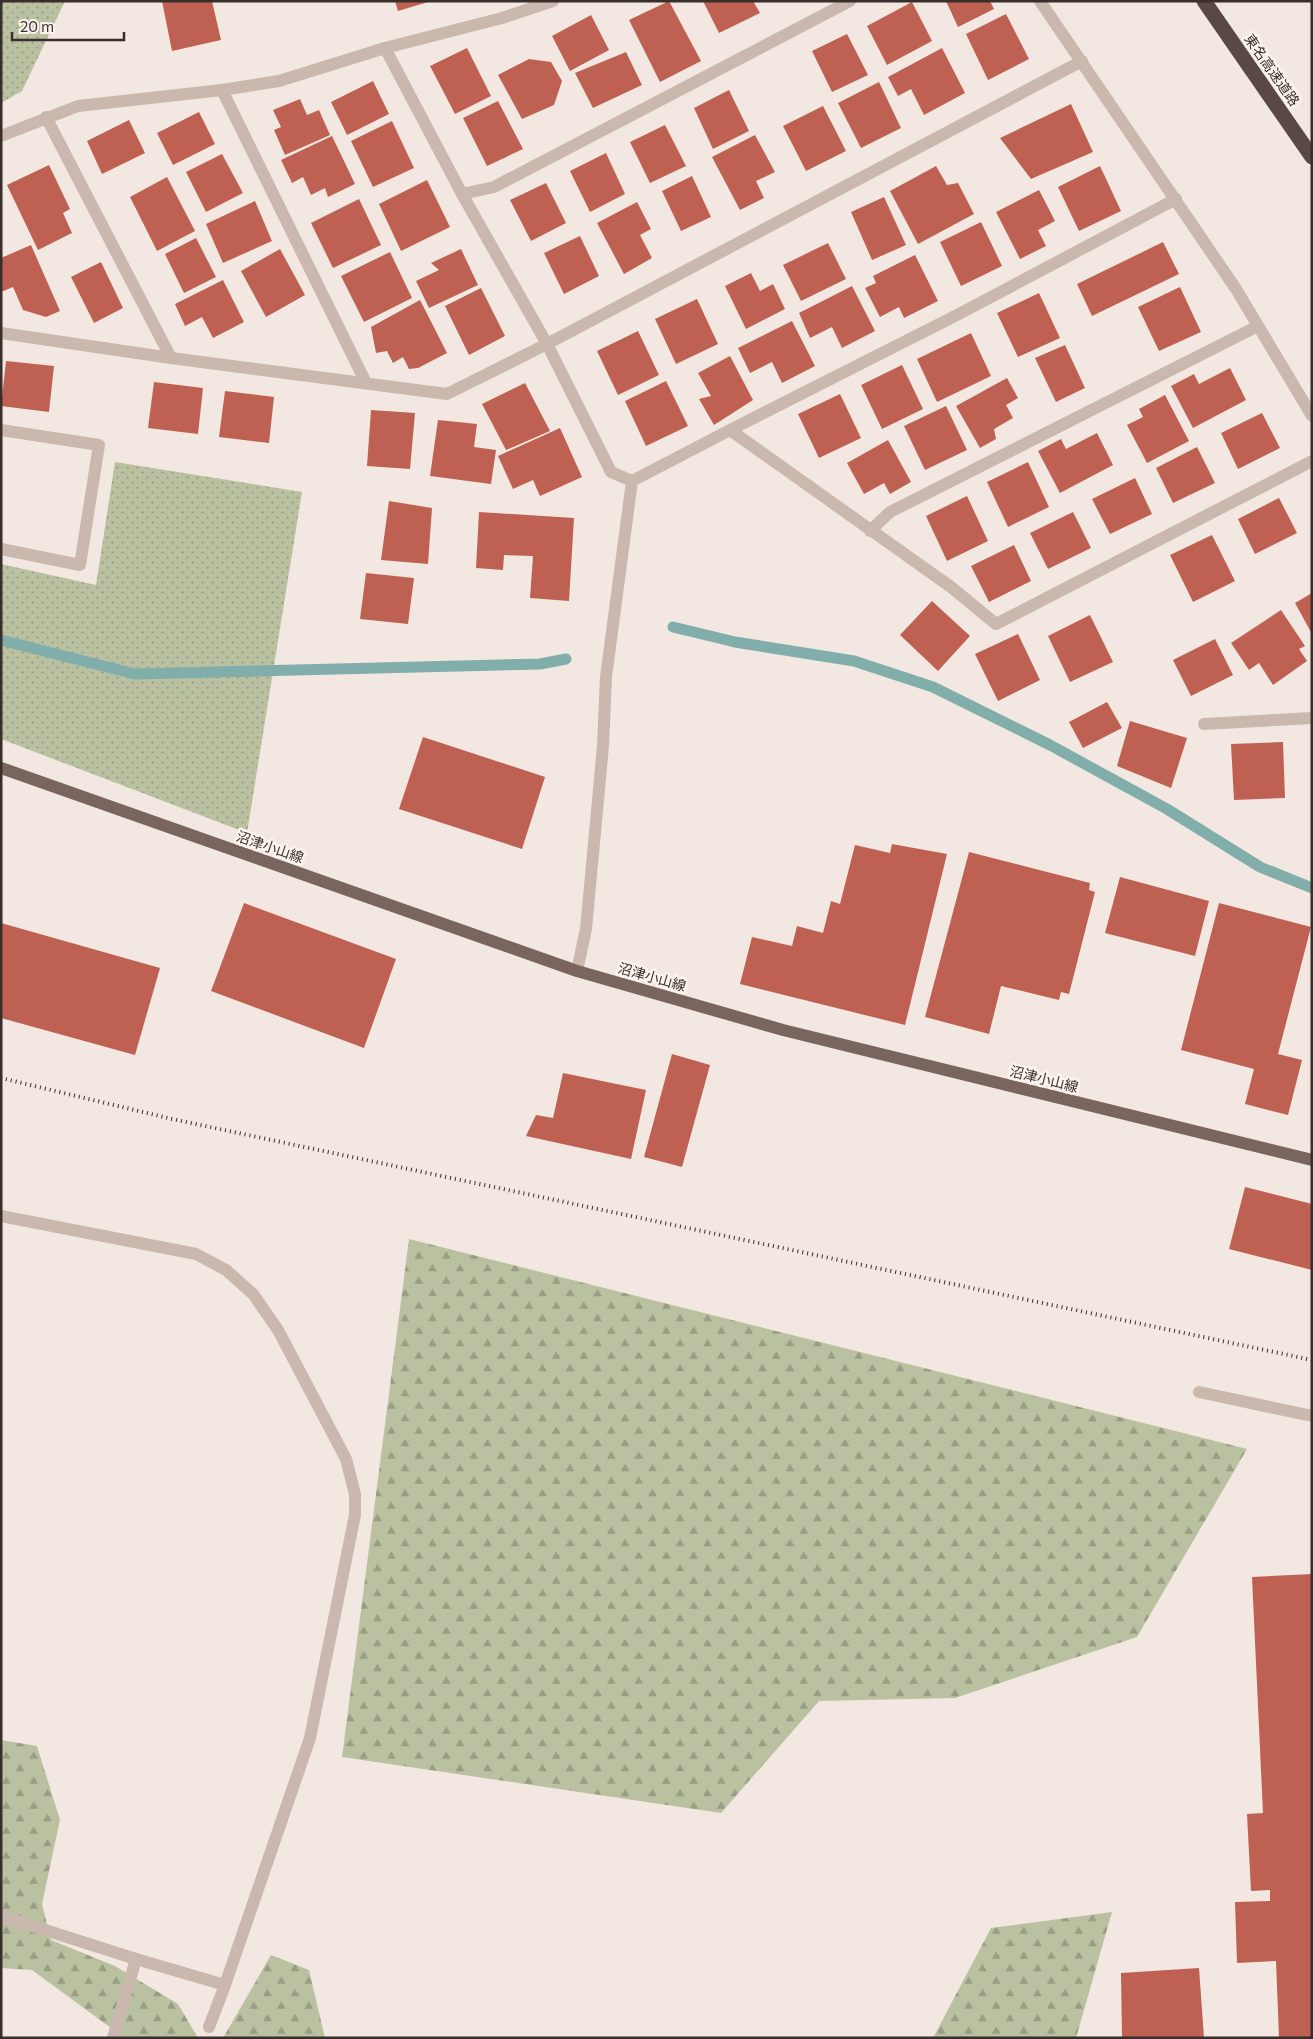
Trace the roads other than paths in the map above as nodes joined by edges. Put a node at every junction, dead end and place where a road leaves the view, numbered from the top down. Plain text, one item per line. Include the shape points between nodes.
1 (553, 1) edge
2 (850, 1) edge
3 (1040, 1) edge
4 (1204, 1) edge
5 (385, 48) junction
6 (1082, 61) junction
7 (222, 90) junction
8 (46, 117) junction
9 (1, 136) edge
10 (1312, 157) edge
11 (462, 194) junction
12 (1176, 199) junction
13 (1258, 326) junction
14 (1, 333) edge
15 (546, 344) junction
16 (172, 358) junction
17 (366, 383) junction
18 (1312, 416) edge
19 (1, 430) edge
20 (730, 430) junction
21 (1312, 461) edge
22 (632, 481) junction
23 (870, 531) junction
24 (1, 548) edge
25 (1312, 718) edge
26 (1204, 724) dead end
27 (1, 768) edge
28 (577, 971) junction
29 (1312, 1160) edge
30 (1, 1216) edge
31 (1199, 1392) dead end
32 (1312, 1416) edge
33 (1, 1916) edge
34 (136, 1960) junction
35 (225, 1985) junction
36 (209, 2027) dead end
37 (113, 2038) edge

1 - 5 street via 502,18
2 - 11 street via 494,187
3 - 6 street
4 - 10 highway, 東名高速道路
5 - 7 street via 279,81
5 - 11 street
6 - 12 street
6 - 15 street
7 - 8 street via 78,106
7 - 17 street
8 - 9 street
8 - 16 street
11 - 15 street
12 - 13 street
12 - 20 street
13 - 18 street
13 - 23 street via 890,512
14 - 16 street
15 - 17 street via 447,394
15 - 22 street via 611,472
16 - 17 street
19 - 24 street via 99,445 80,565
20 - 22 street
20 - 23 street
21 - 23 street via 996,624 951,587
22 - 28 street via 606,676 604,746 586,929
25 - 26 street
27 - 28 main road, 沼津小山線
28 - 29 main road, 沼津小山線 via 783,1030
30 - 35 street via 196,1254 226,1270 253,1294 278,1330 346,1459 355,1494 355,1516 310,1738
31 - 32 street
33 - 34 street
34 - 35 street
34 - 37 street
35 - 36 street

